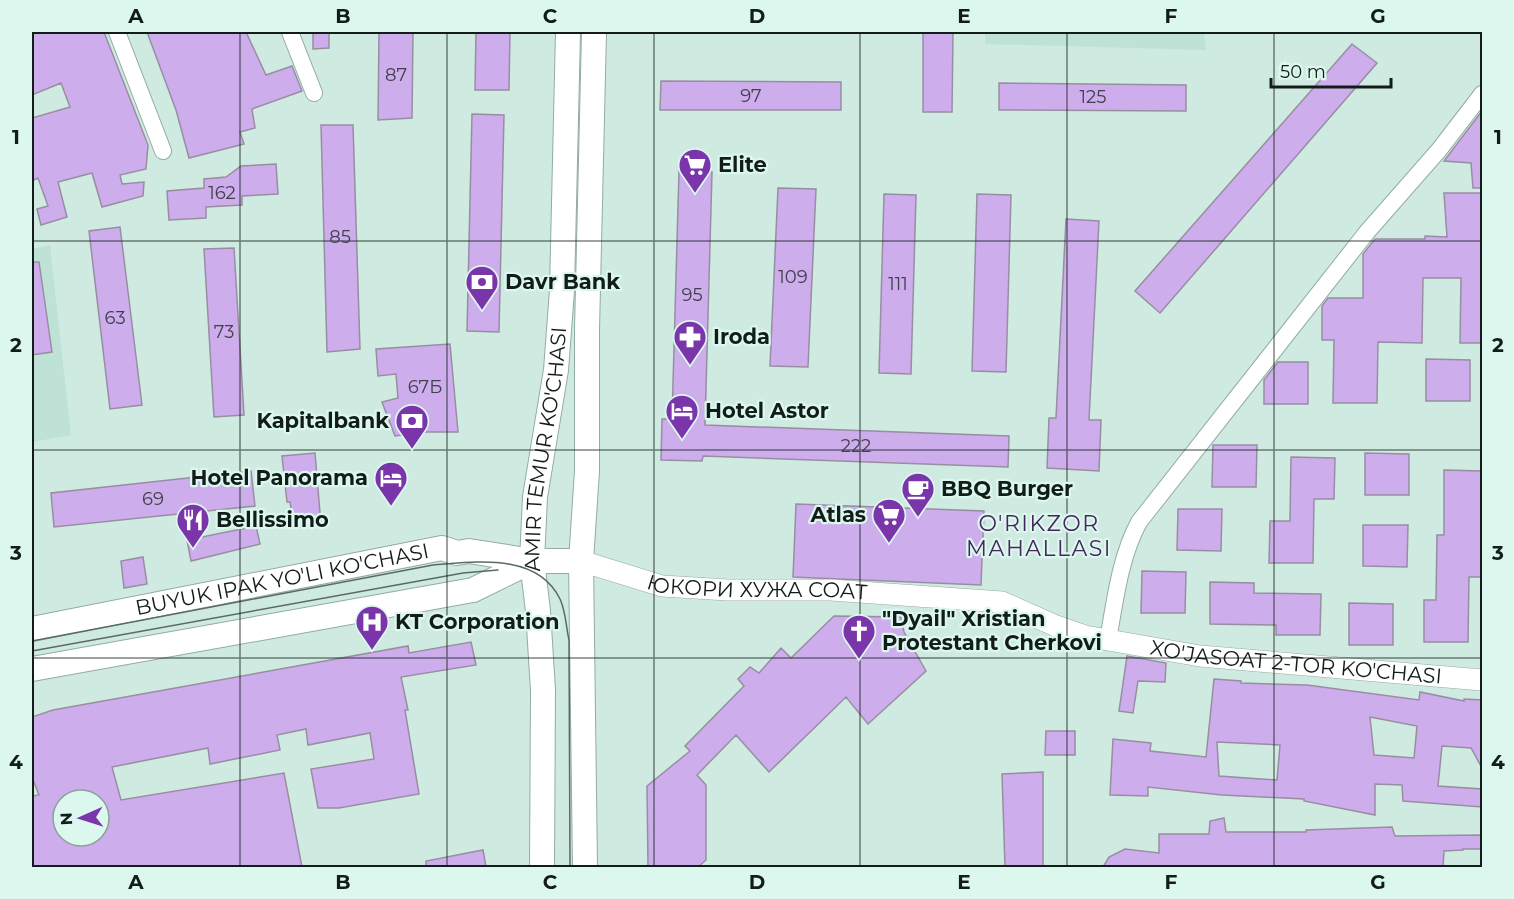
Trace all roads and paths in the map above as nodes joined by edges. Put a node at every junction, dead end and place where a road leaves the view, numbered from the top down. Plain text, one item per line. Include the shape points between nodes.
1 (117, 32) edge
2 (290, 32) edge
3 (568, 32) edge
4 (594, 32) edge
5 (314, 93) dead end
6 (1482, 94) edge
7 (163, 151) dead end
8 (532, 561) junction
9 (582, 561) junction
10 (32, 629) edge
11 (1108, 640) junction
12 (32, 669) edge
13 (1482, 680) edge
14 (542, 867) edge
15 (585, 867) edge

1 - 7 street
2 - 5 street
3 - 8 main road, AMIR TEMUR KO'CHASI via 562,290 556,370 535,497
4 - 9 main road, AMIR TEMUR KO'CHASI
6 - 11 street via 1360,241 1139,522 1124,564
8 - 9 main road, BUYUK IPAK YO'LI KO'CHASI
8 - 10 main road, BUYUK IPAK YO'LI KO'CHASI via 442,548
8 - 12 main road, BUYUK IPAK YO'LI KO'CHASI via 473,590
8 - 14 main road, AMIR TEMUR KO'CHASI via 543,690
9 - 11 street, ЮКОРИ ХУЖА СОАТ via 662,586 831,590 1002,602 1056,626
9 - 15 main road, AMIR TEMUR KO'CHASI
11 - 13 street, XO'JASOAT 2-TOR KO'CHASI via 1200,656

